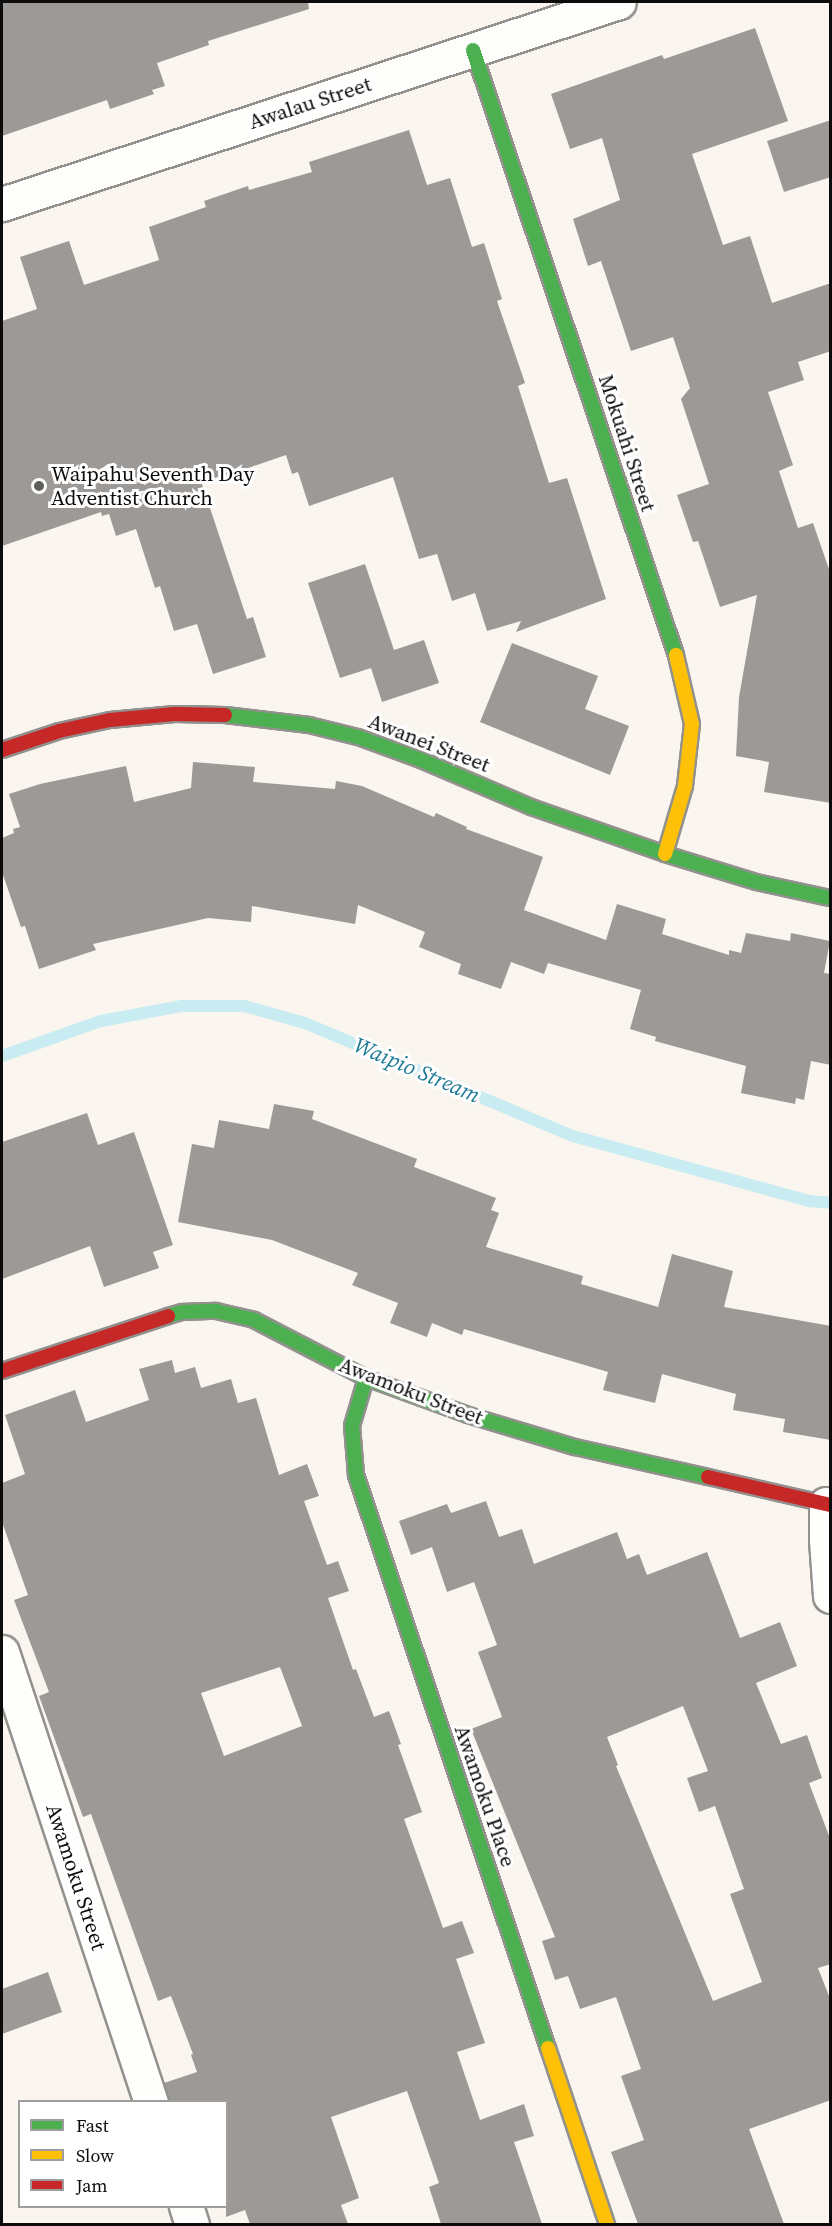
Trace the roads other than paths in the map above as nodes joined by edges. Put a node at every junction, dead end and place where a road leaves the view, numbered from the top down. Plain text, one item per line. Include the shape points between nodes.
1 (619, 2) edge
2 (473, 50) junction
3 (2, 204) edge
4 (2, 750) edge
5 (665, 854) junction
6 (831, 897) edge
7 (2, 1371) edge
8 (366, 1378) junction
9 (828, 1504) edge
10 (831, 1596) edge
11 (2, 1652) edge
12 (150, 2100) edge
13 (187, 2208) edge
14 (192, 2224) edge
15 (607, 2224) edge

1 - 2 street, Awalau Street
2 - 3 street, Awalau Street
2 - 5 street, Mokuahi Street via 682,673 692,724 685,786
4 - 5 street, Awanei Street via 59,731 110,720 175,714 235,715 309,725 358,737 531,807
5 - 6 street, Awanei Street via 756,882
7 - 8 street, Awamoku Street via 137,1324 182,1312 216,1311 254,1320
8 - 9 street, Awamoku Street via 468,1415 575,1447
8 - 15 street, Awamoku Place via 352,1426 356,1475
9 - 10 street via 826,1540
11 - 12 street, Awamoku Street
13 - 14 street

